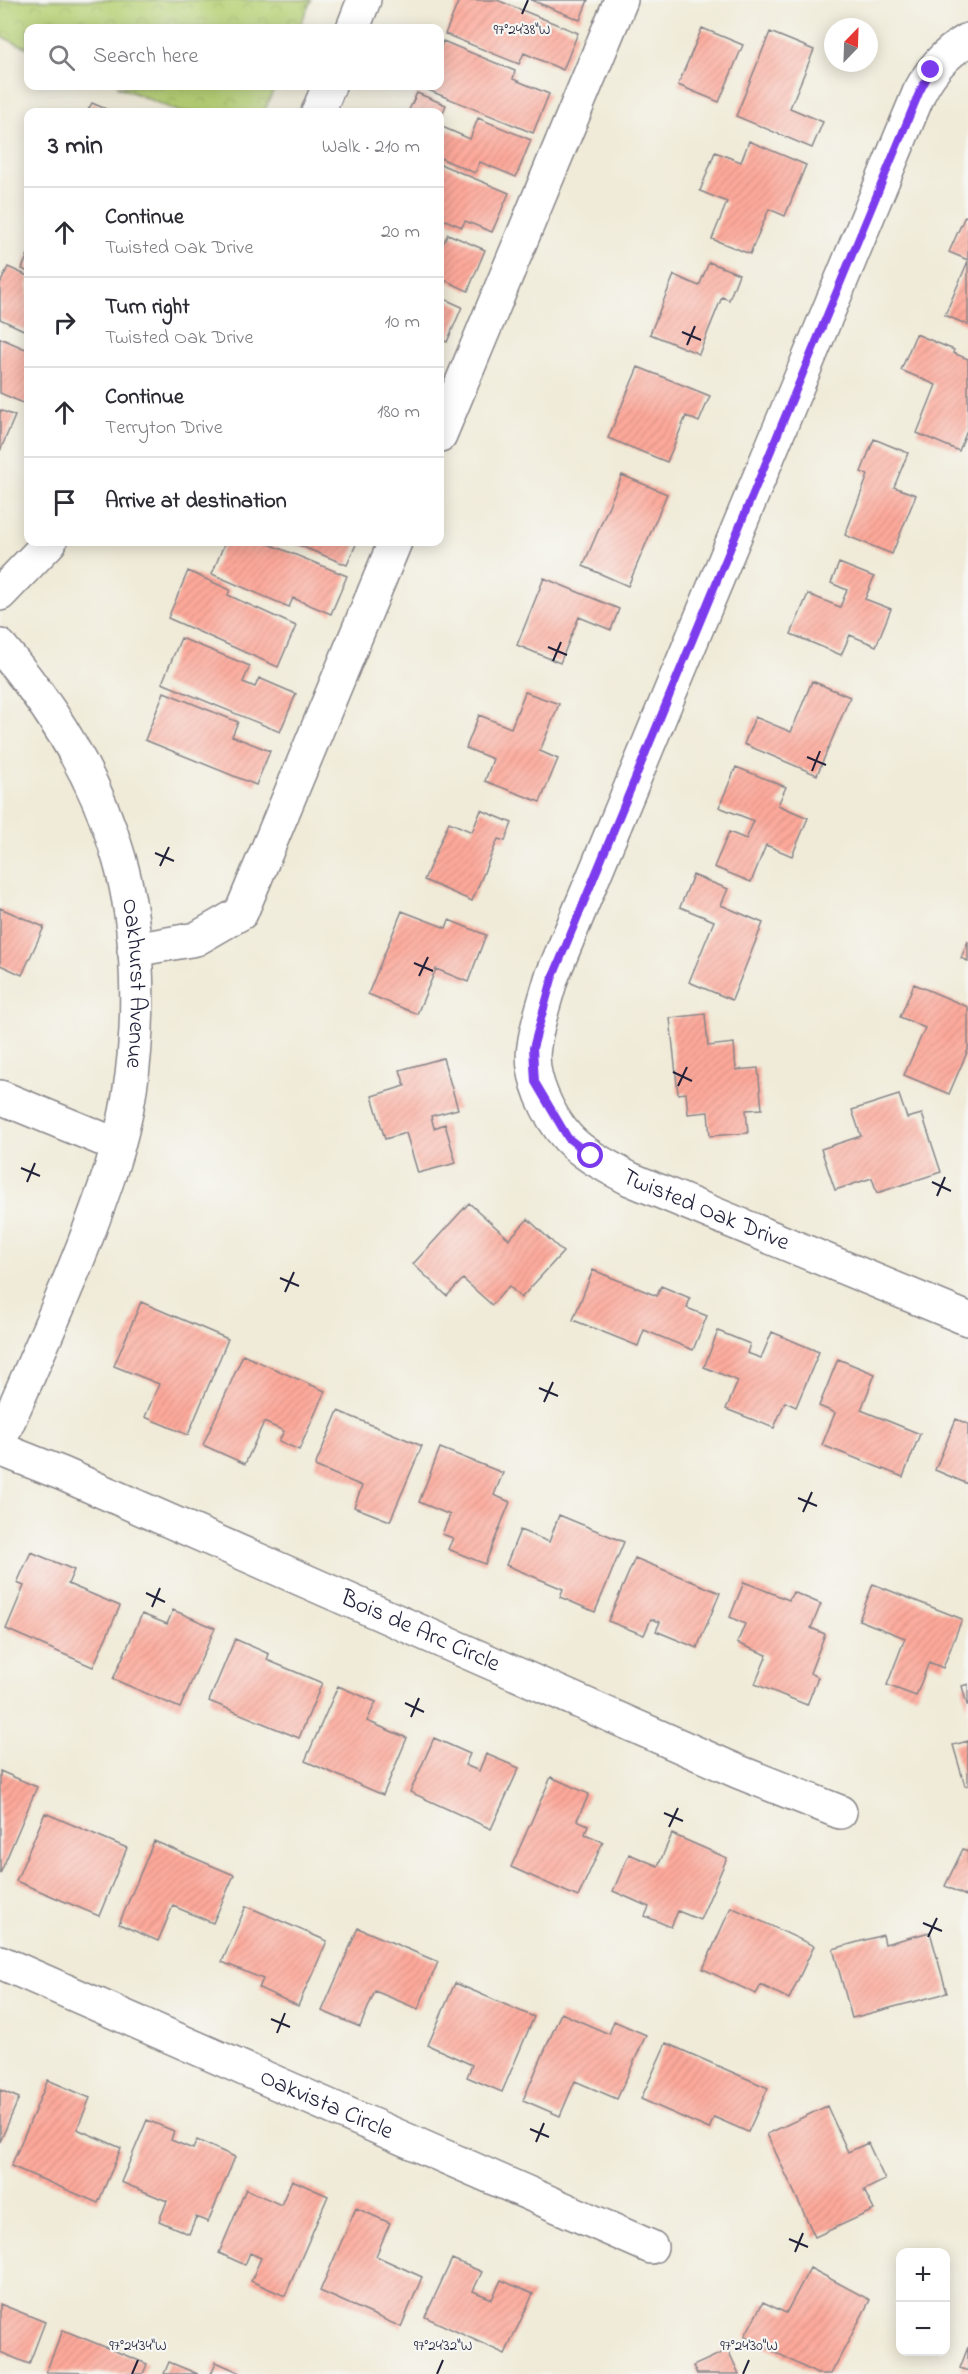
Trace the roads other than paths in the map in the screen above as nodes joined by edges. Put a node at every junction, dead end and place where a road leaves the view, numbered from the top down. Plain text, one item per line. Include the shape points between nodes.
1 (364, 0) edge
2 (621, 0) edge
3 (355, 24) edge
4 (968, 40) edge
5 (327, 90) edge
6 (320, 108) edge
7 (444, 425) edge
8 (46, 546) edge
9 (393, 546) edge
10 (0, 594) edge
11 (0, 646) edge
12 (134, 950) junction
13 (0, 1097) edge
14 (117, 1145) junction
15 (968, 1319) edge
16 (0, 1440) edge
17 (0, 1449) edge
18 (840, 1812) dead end
19 (0, 1962) edge
20 (651, 2247) dead end

1 - 3 street
2 - 7 street
4 - 15 street, Twisted Oak Drive via 931,70 919,93 556,968 533,1048 535,1082 568,1138 591,1156 630,1179
5 - 6 street
8 - 10 street
9 - 12 street via 240,913 196,939
11 - 12 street, Oakhurst Avenue via 50,710 106,818 120,860
12 - 14 street, Oakhurst Avenue via 135,1038 129,1097
13 - 14 street
14 - 16 street, Oakhurst Avenue via 103,1195
17 - 18 street, Bois de Arc Circle
19 - 20 street, Oakvista Circle

